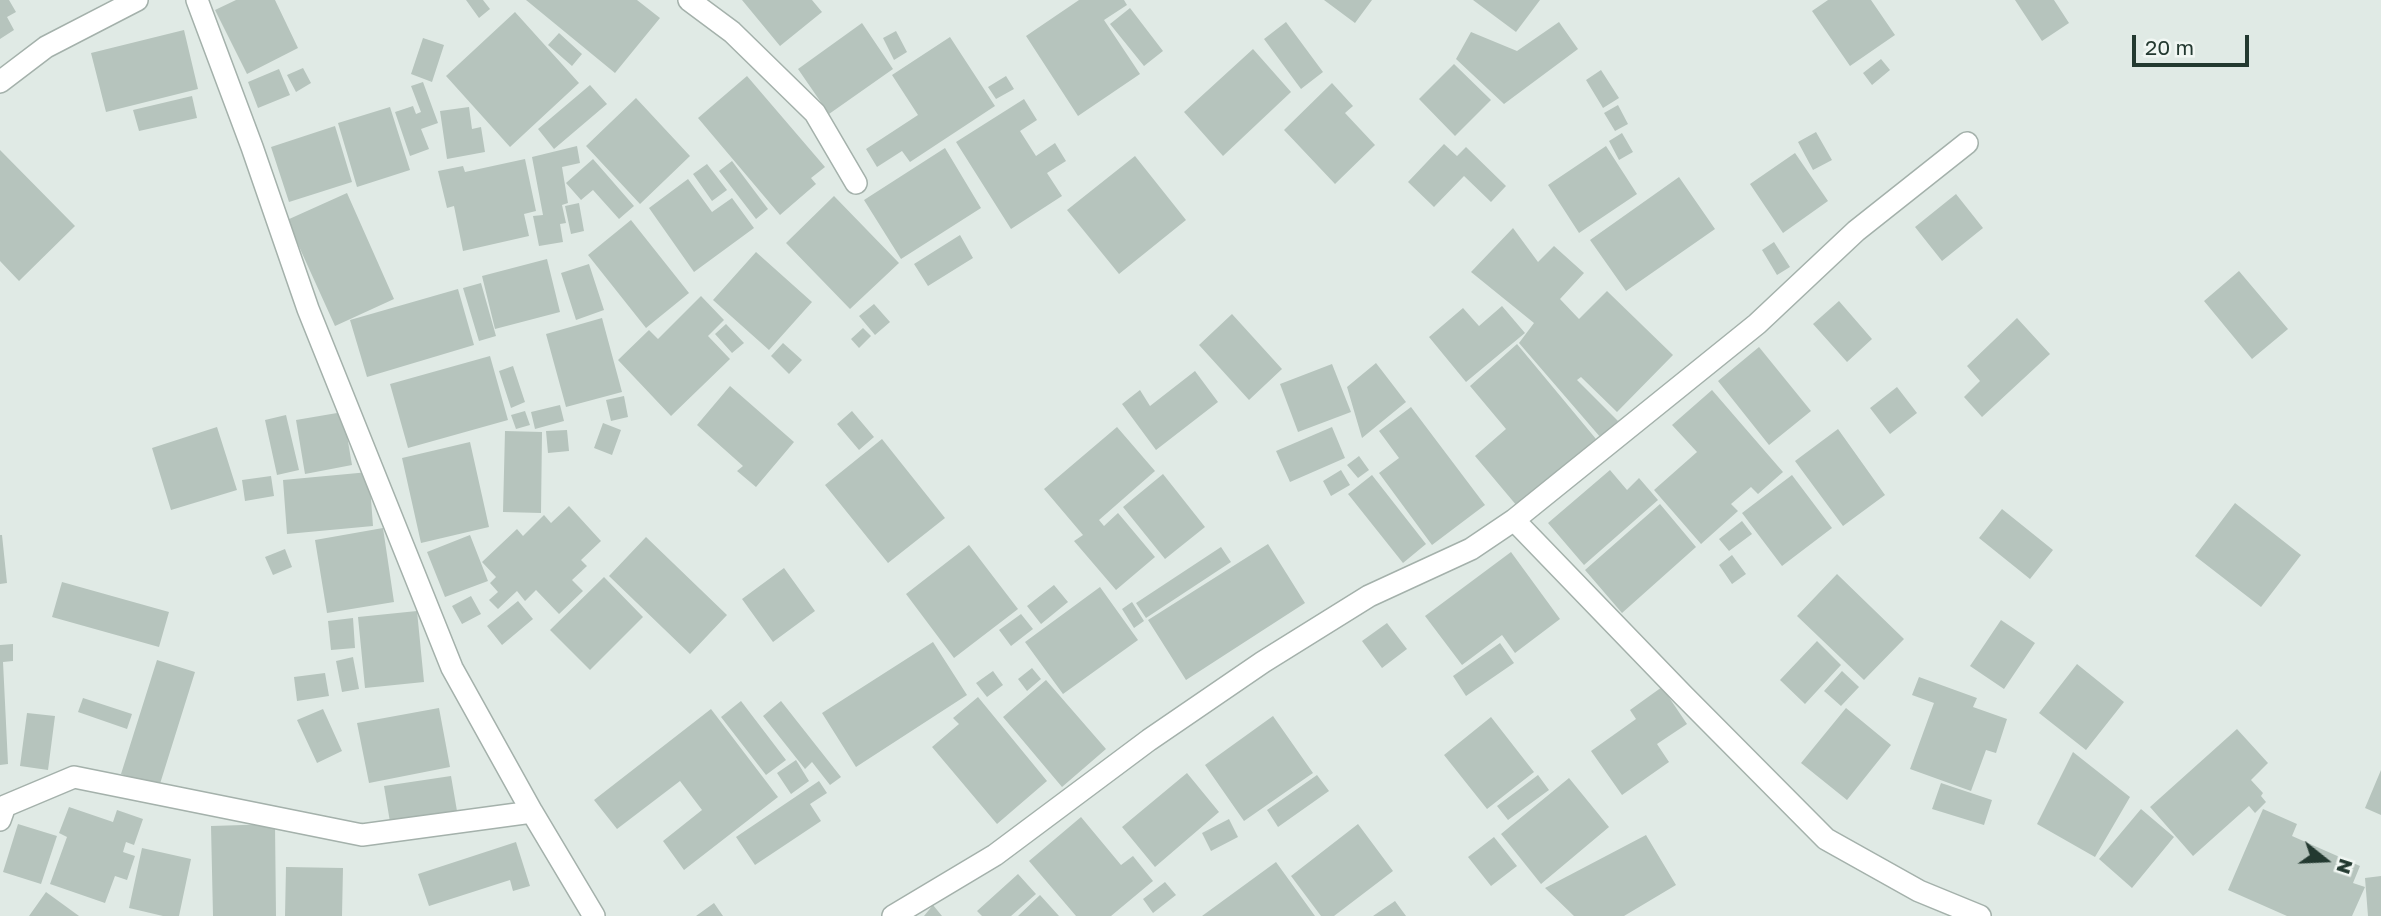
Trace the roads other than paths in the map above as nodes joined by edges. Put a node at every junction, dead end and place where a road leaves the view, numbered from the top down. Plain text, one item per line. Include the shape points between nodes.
1 (137, 0) edge
2 (197, 0) edge
3 (689, 0) edge
4 (0, 82) edge
5 (1967, 143) dead end
6 (856, 183) dead end
7 (1514, 520) junction
8 (532, 812) junction
9 (0, 820) edge
10 (594, 916) edge
11 (893, 916) edge
12 (1980, 916) edge

1 - 4 street via 46,47
2 - 8 street via 308,309 447,655
3 - 6 street via 732,32 815,113
5 - 7 street via 1856,231 1757,324
7 - 11 street via 1471,549 1369,596 1263,662 995,855
7 - 12 street via 1826,839 1919,891
8 - 9 street via 362,835 74,777 5,806
8 - 10 street

